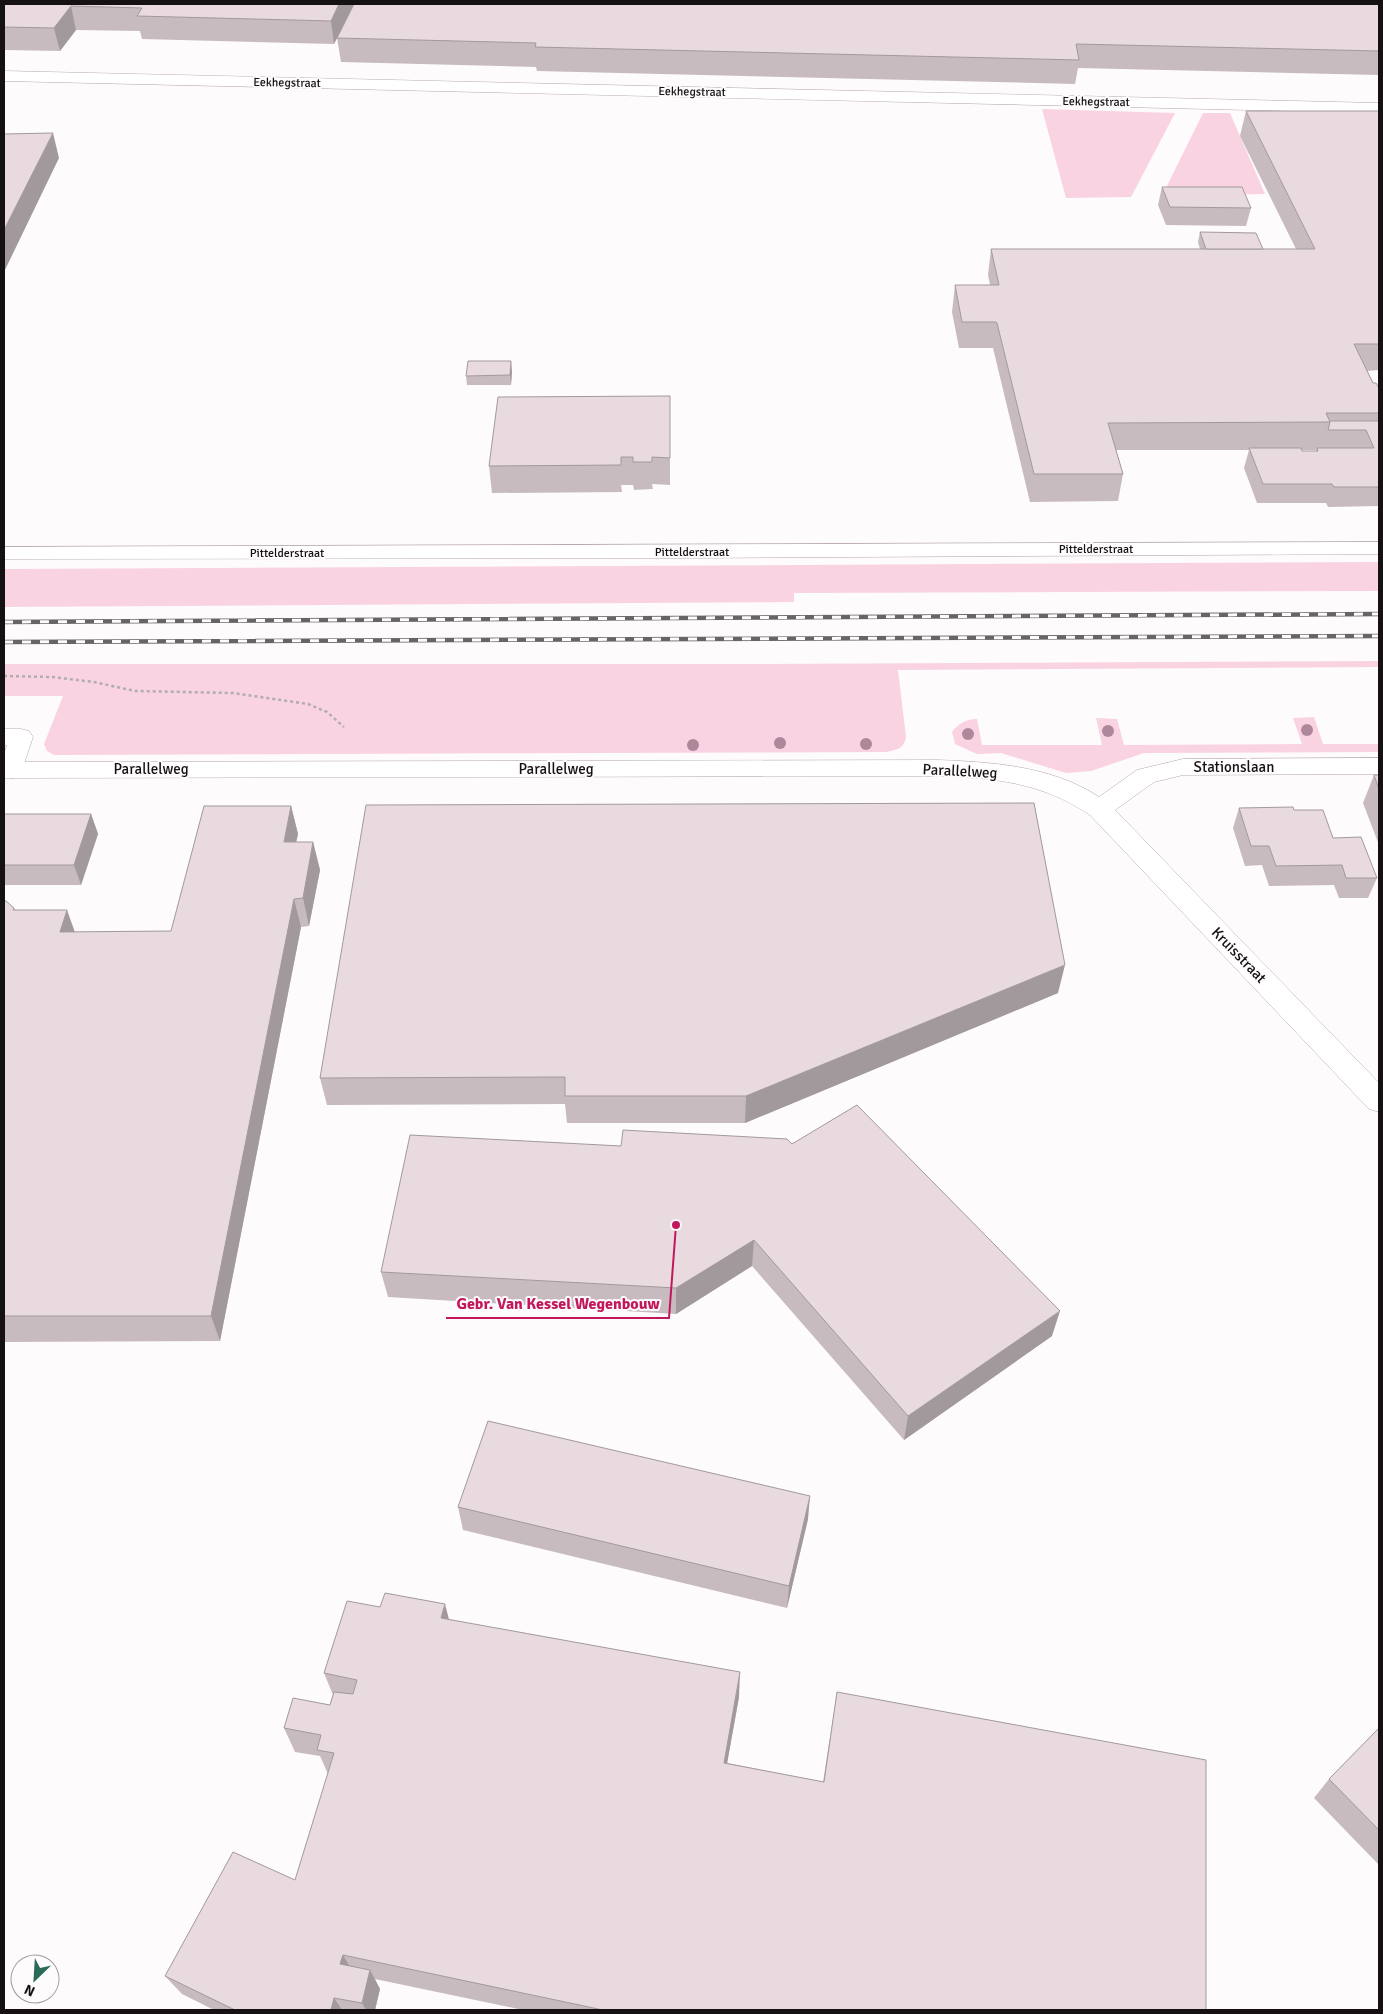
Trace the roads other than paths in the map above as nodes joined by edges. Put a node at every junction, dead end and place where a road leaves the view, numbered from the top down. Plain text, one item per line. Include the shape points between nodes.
1 (4, 76) edge
2 (1379, 108) edge
3 (1379, 548) edge
4 (4, 553) edge
5 (4, 737) edge
6 (1379, 766) edge
7 (8, 770) edge
8 (1099, 809) junction
9 (1379, 1101) edge

1 - 2 street, Eekhegstraat
3 - 4 street, Pittelderstraat
5 - 7 street via 21,737
6 - 8 street, Stationslaan via 1183,767 1146,776
7 - 8 street, Parallelweg via 979,769 1028,778 1070,791
8 - 9 street, Kruisstraat

